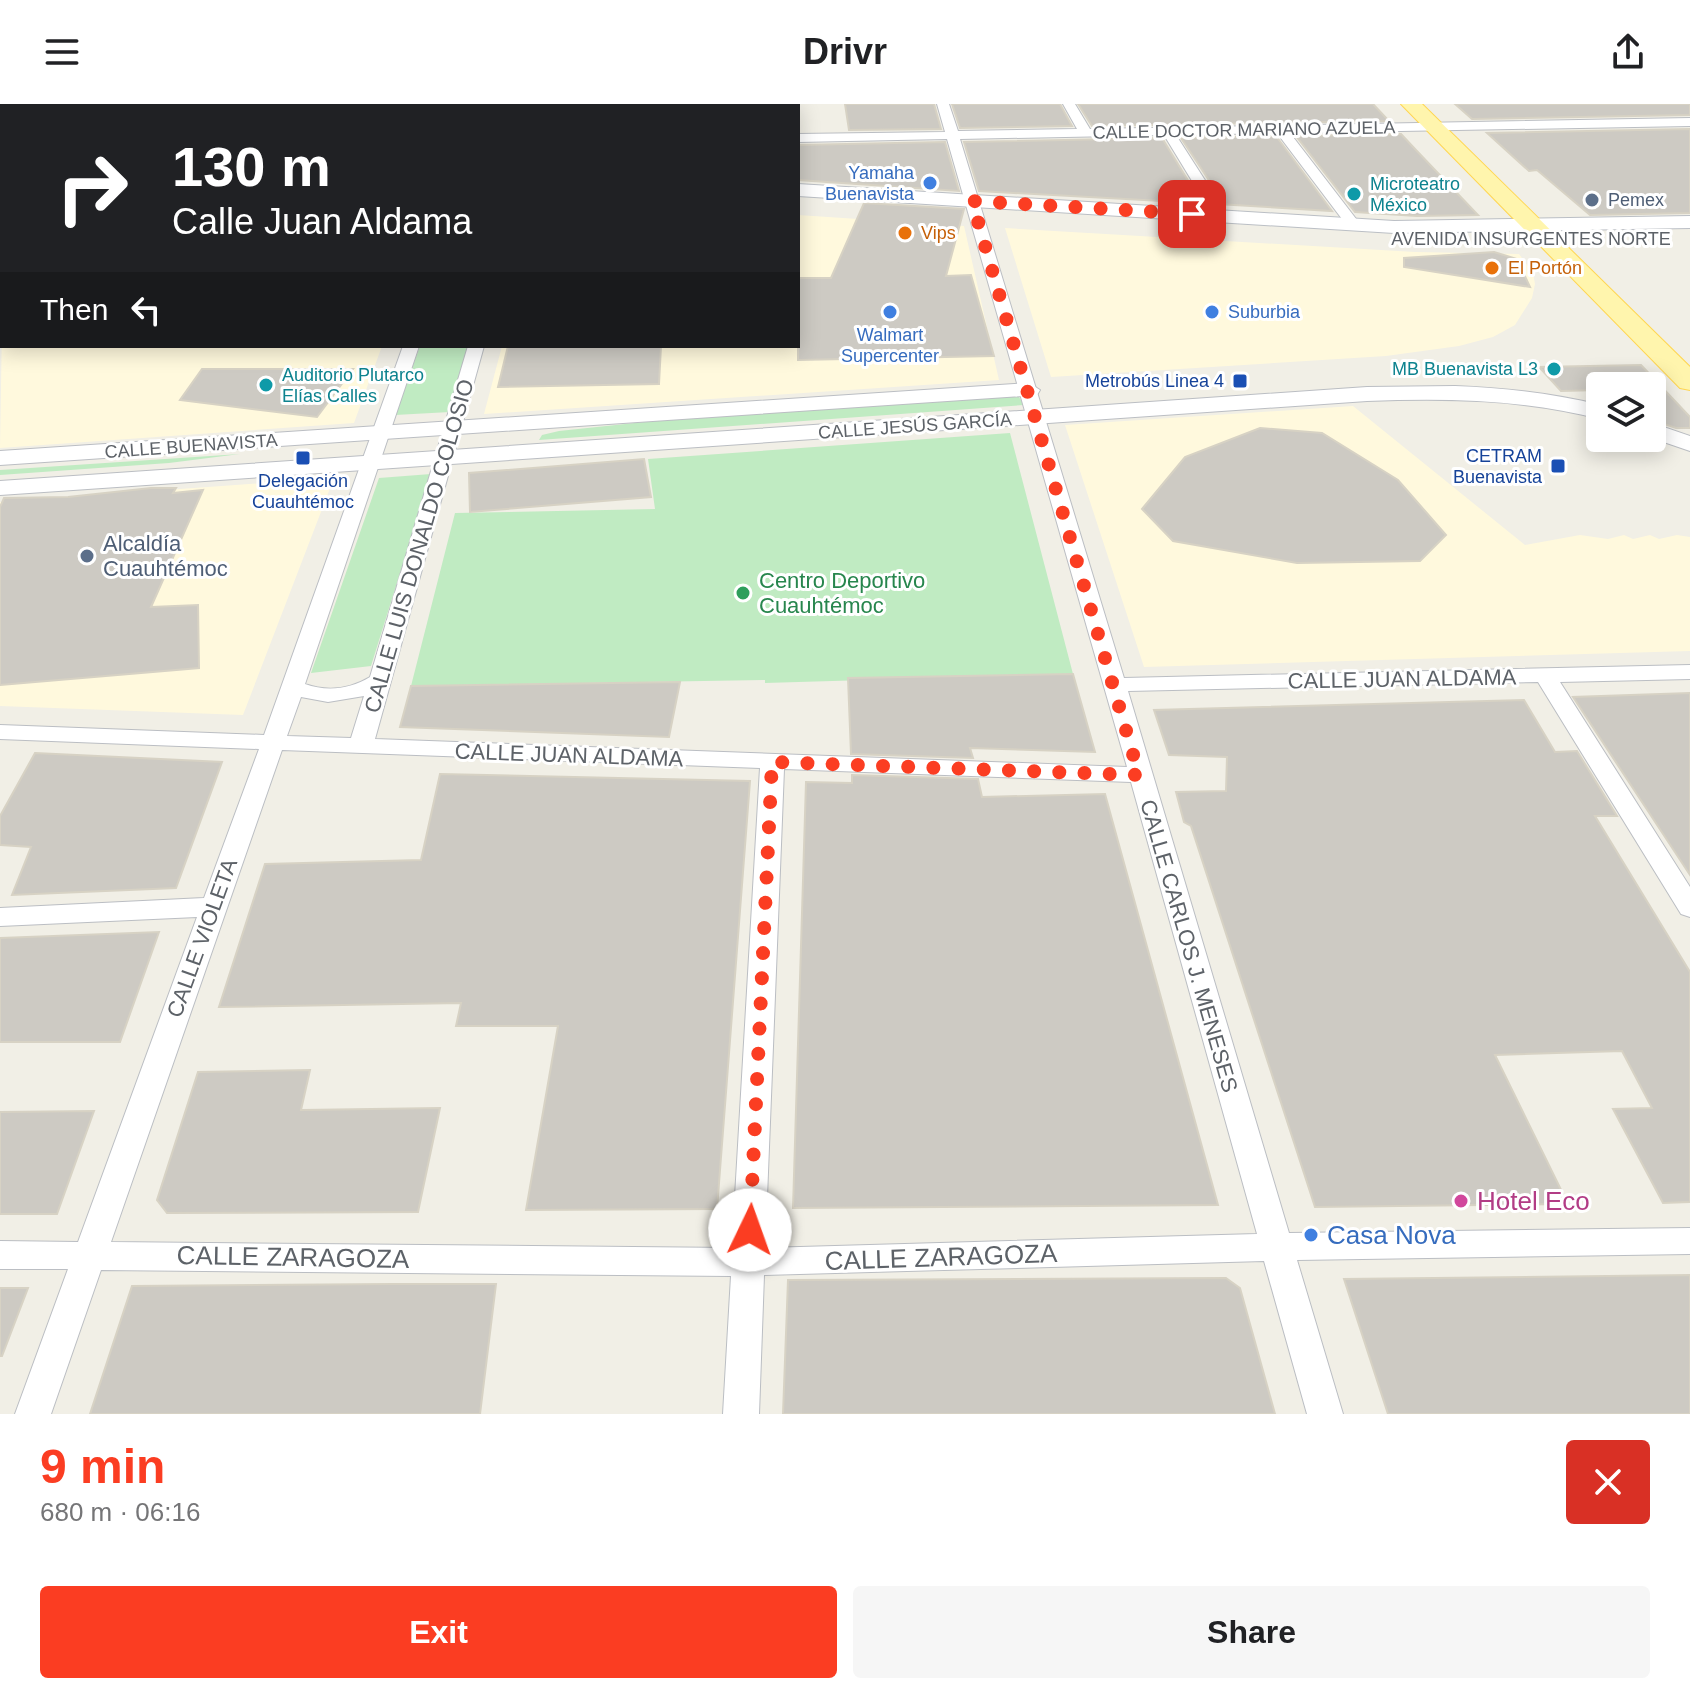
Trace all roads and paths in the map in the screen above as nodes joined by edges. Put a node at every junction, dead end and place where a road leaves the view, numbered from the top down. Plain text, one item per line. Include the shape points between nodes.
1 (943, 104) edge
2 (1069, 104) edge
3 (1411, 104) edge
4 (1690, 122) edge
5 (1433, 127) junction
6 (1281, 130) junction
7 (1168, 132) junction
8 (1086, 133) junction
9 (953, 135) junction
10 (800, 138) edge
11 (800, 190) edge
12 (800, 204) edge
13 (975, 208) junction
14 (1192, 214) junction
15 (1690, 222) edge
16 (1353, 224) junction
17 (1542, 233) junction
18 (1690, 238) edge
19 (410, 348) edge
20 (475, 348) edge
21 (1690, 382) edge
22 (1029, 390) junction
23 (1586, 410) edge
24 (1038, 417) junction
25 (453, 428) junction
26 (382, 433) junction
27 (1666, 435) edge
28 (1690, 444) edge
29 (445, 457) junction
30 (0, 458) edge
31 (373, 463) junction
32 (0, 488) edge
33 (1690, 672) edge
34 (1545, 675) junction
35 (382, 679) junction
36 (1114, 685) junction
37 (293, 687) junction
38 (0, 732) edge
39 (271, 744) junction
40 (361, 746) junction
41 (772, 762) junction
42 (1139, 775) junction
43 (213, 907) junction
44 (1690, 908) edge
45 (0, 917) edge
46 (1690, 1241) edge
47 (1276, 1247) junction
48 (0, 1255) edge
49 (89, 1255) junction
50 (749, 1262) junction
51 (33, 1414) edge
52 (741, 1414) edge
53 (1325, 1414) edge

1 - 9 street, CALLE CARLOS J. MENESES
2 - 8 street
3 - 5 main road
4 - 5 street, CALLE DOCTOR MARIANO AZUELA
5 - 6 street, CALLE DOCTOR MARIANO AZUELA
5 - 17 main road
6 - 7 street, CALLE DOCTOR MARIANO AZUELA
6 - 16 street
7 - 8 street, CALLE DOCTOR MARIANO AZUELA
7 - 14 street via 1210,199 1209,206
8 - 9 street, CALLE DOCTOR MARIANO AZUELA
9 - 10 street, CALLE DOCTOR MARIANO AZUELA
9 - 13 street, CALLE CARLOS J. MENESES
11 - 13 main road, AVENIDA INSURGENTES NORTE
12 - 13 main road, AVENIDA INSURGENTES NORTE
13 - 14 main road, AVENIDA INSURGENTES NORTE
13 - 17 main road, AVENIDA INSURGENTES NORTE via 1399,240
13 - 22 street, CALLE CARLOS J. MENESES
14 - 16 main road, AVENIDA INSURGENTES NORTE
15 - 17 main road, AVENIDA INSURGENTES NORTE
16 - 17 main road, AVENIDA INSURGENTES NORTE
17 - 18 main road, AVENIDA INSURGENTES NORTE
17 - 21 main road
19 - 26 street
20 - 25 street, CALLE LUIS DONALDO COLOSIO
22 - 24 street, CALLE CARLOS J. MENESES
22 - 25 street, CALLE JESÚS GARCÍA
23 - 24 street, CALLE JESÚS GARCÍA via 1443,392
24 - 29 street, CALLE JESÚS GARCÍA
24 - 36 street, CALLE CARLOS J. MENESES
25 - 26 street, CALLE JESÚS GARCÍA
25 - 29 street, CALLE LUIS DONALDO COLOSIO
26 - 30 street, CALLE BUENAVISTA
26 - 31 street
27 - 28 street
29 - 31 street, CALLE JESÚS GARCÍA
29 - 35 street, CALLE LUIS DONALDO COLOSIO
31 - 32 street, CALLE BUENAVISTA
31 - 37 street, CALLE VIOLETA
33 - 34 street, CALLE JUAN ALDAMA
34 - 36 street, CALLE JUAN ALDAMA
34 - 44 street
35 - 37 street via 360,691 328,696
35 - 40 street, CALLE LUIS DONALDO COLOSIO
36 - 42 street, CALLE CARLOS J. MENESES
37 - 39 street, CALLE VIOLETA
38 - 39 street, CALLE JUAN ALDAMA
39 - 40 street, CALLE JUAN ALDAMA
39 - 43 street, CALLE VIOLETA
40 - 41 street, CALLE JUAN ALDAMA
41 - 42 street, CALLE JUAN ALDAMA
41 - 50 street
42 - 47 street, CALLE CARLOS J. MENESES
43 - 45 street
43 - 49 street, CALLE VIOLETA
46 - 47 street, CALLE ZARAGOZA
47 - 50 street, CALLE ZARAGOZA
47 - 53 street, CALLE CARLOS J. MENESES
48 - 49 street, CALLE ZARAGOZA
49 - 50 street, CALLE ZARAGOZA
49 - 51 street, CALLE VIOLETA
50 - 52 street

